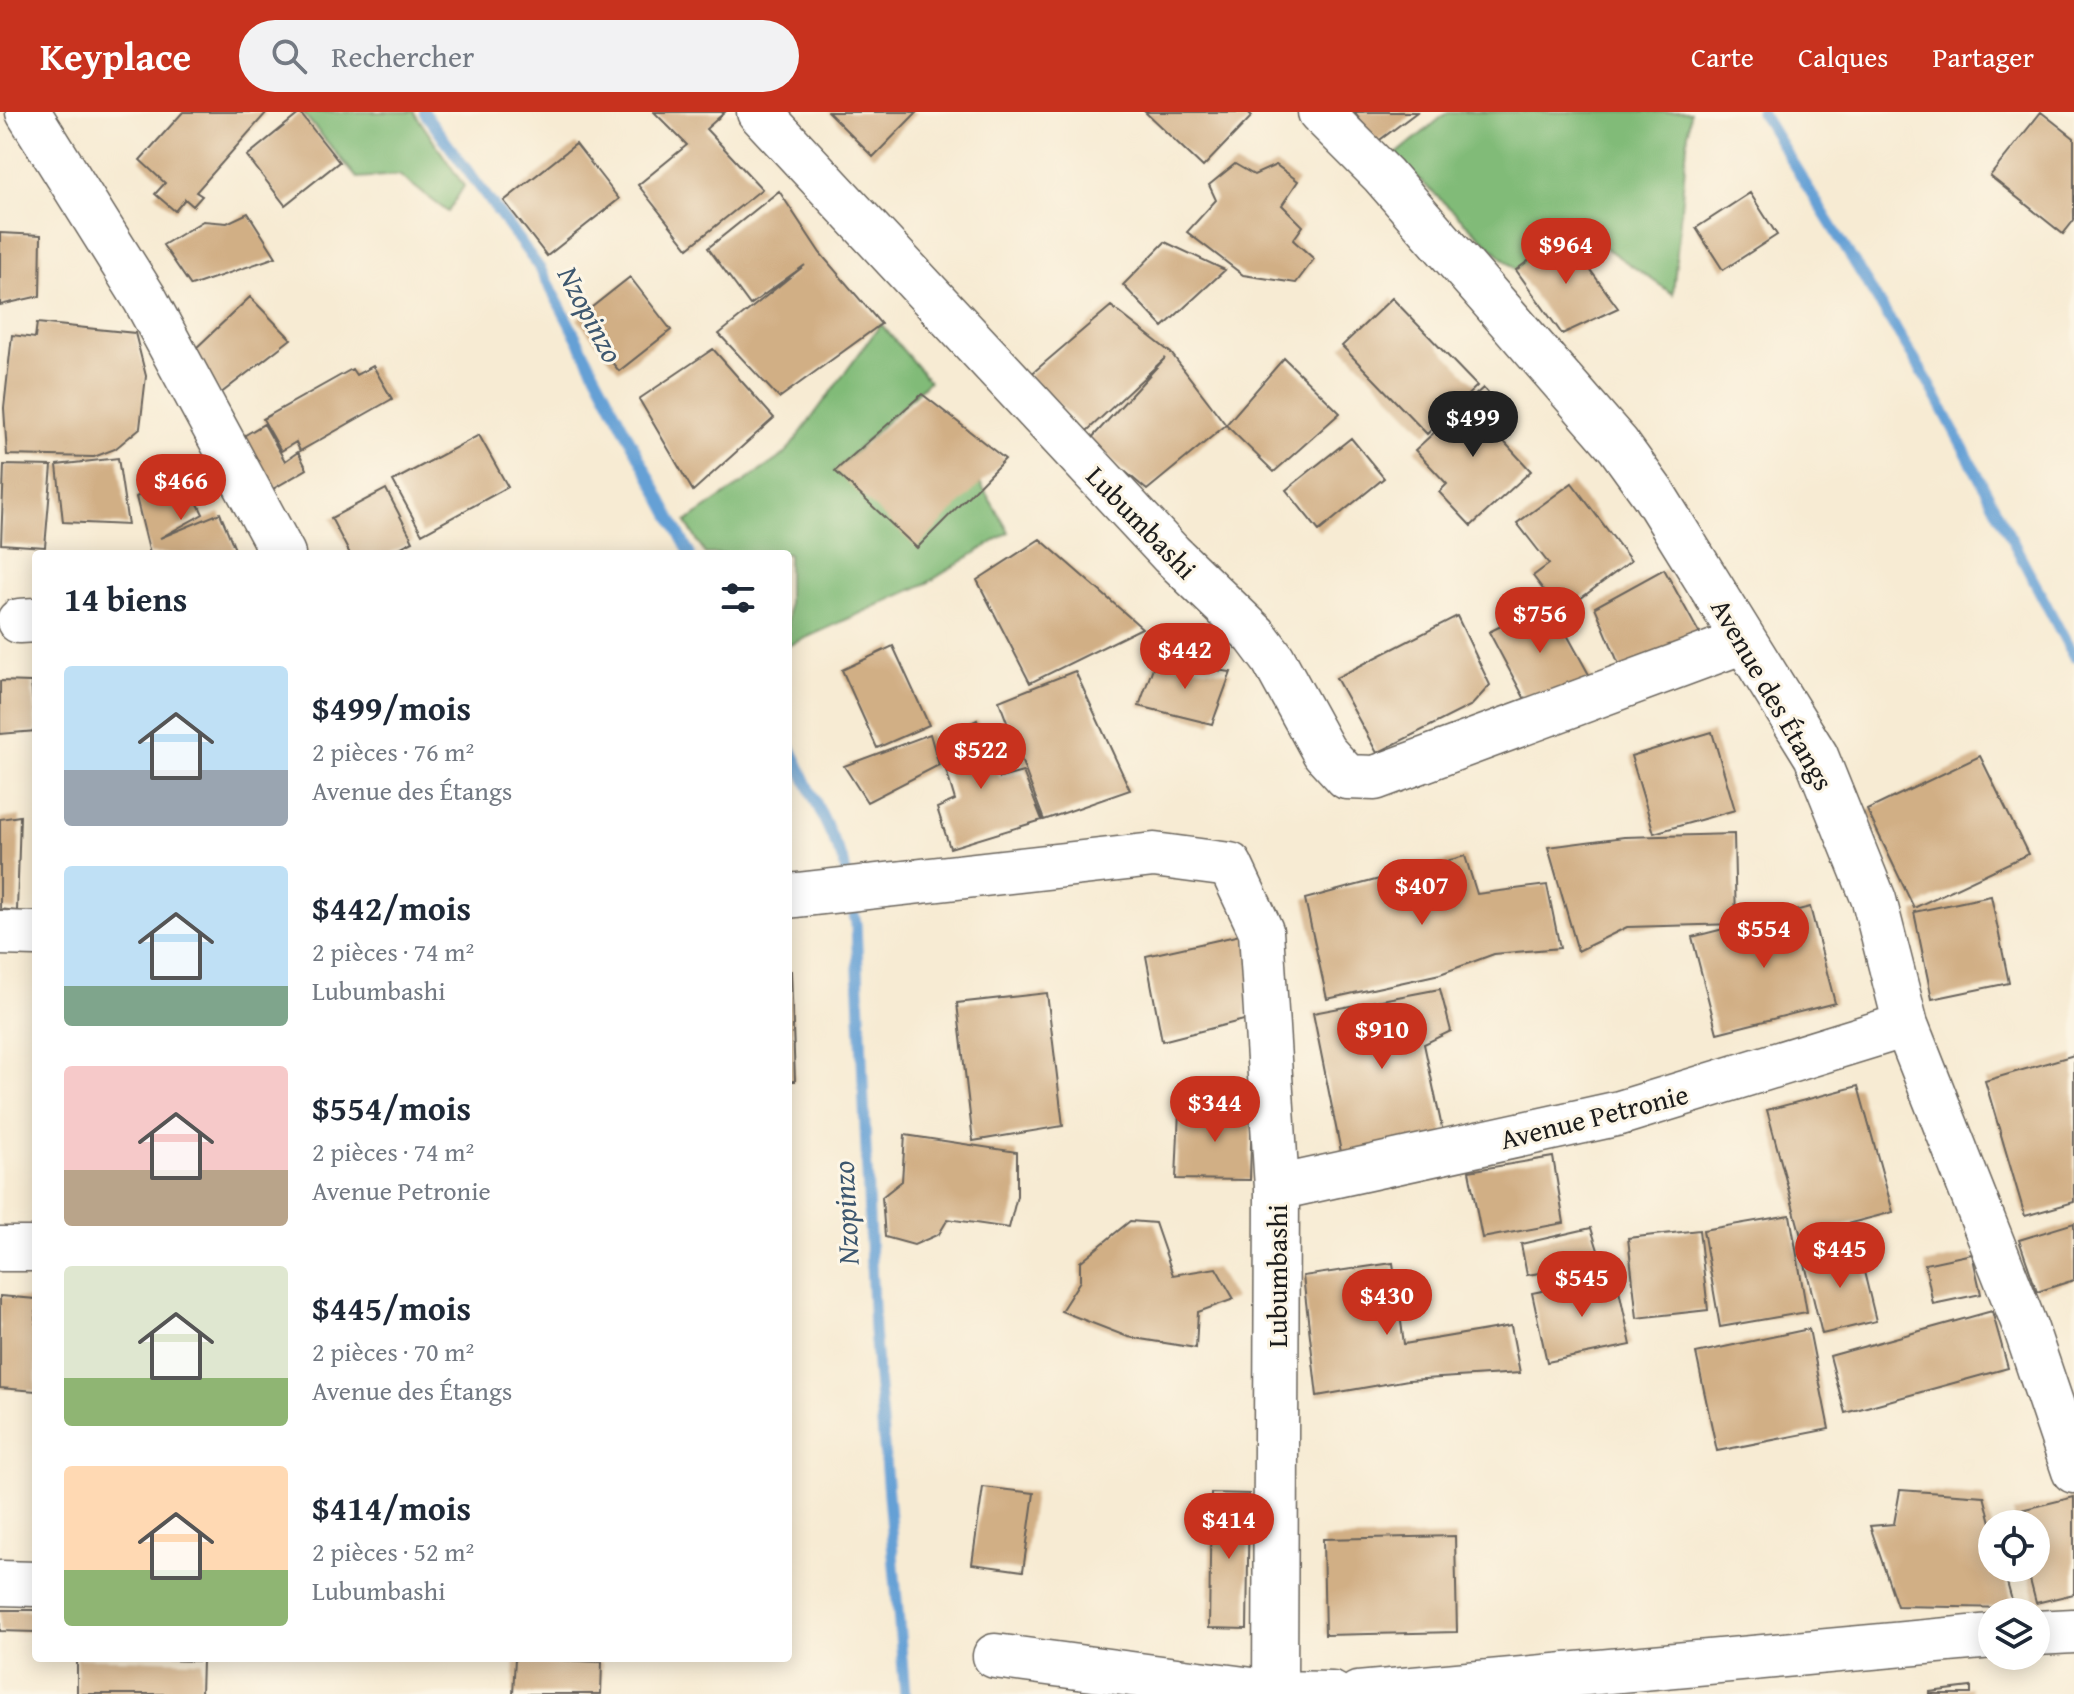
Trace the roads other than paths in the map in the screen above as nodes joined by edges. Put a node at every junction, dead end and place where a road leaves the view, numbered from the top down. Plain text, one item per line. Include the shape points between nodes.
1 (28, 112) edge
2 (759, 112) edge
3 (1320, 112) edge
4 (281, 550) edge
5 (1744, 641) junction
6 (795, 896) edge
7 (0, 933) edge
8 (32, 934) edge
9 (1906, 1025) junction
10 (1277, 1188) junction
11 (0, 1249) edge
12 (32, 1249) edge
13 (2074, 1471) edge
14 (0, 1583) edge
15 (32, 1584) edge
16 (2074, 1631) edge
17 (2050, 1632) edge
18 (1978, 1637) edge
19 (995, 1656) dead end
20 (1105, 1683) edge
21 (1275, 1693) edge
22 (1332, 1694) edge
23 (1358, 1694) edge

1 - 4 street via 145,299
2 - 5 street, Lubumbashi via 1171,554 1255,635 1324,752 1347,777 1375,778
3 - 5 street, Avenue des Étangs via 1383,175 1618,445
5 - 9 street, Avenue des Étangs via 1816,756 1841,815 1874,900
6 - 10 street, Lubumbashi via 1154,855 1230,865 1261,931
7 - 8 street
9 - 10 street, Avenue Petronie via 1620,1113
9 - 13 street, Avenue des Étangs via 2026,1329
10 - 21 street, Lubumbashi
11 - 12 street
14 - 15 street
16 - 17 street
18 - 23 street
19 - 20 street
20 - 21 street
21 - 22 street

